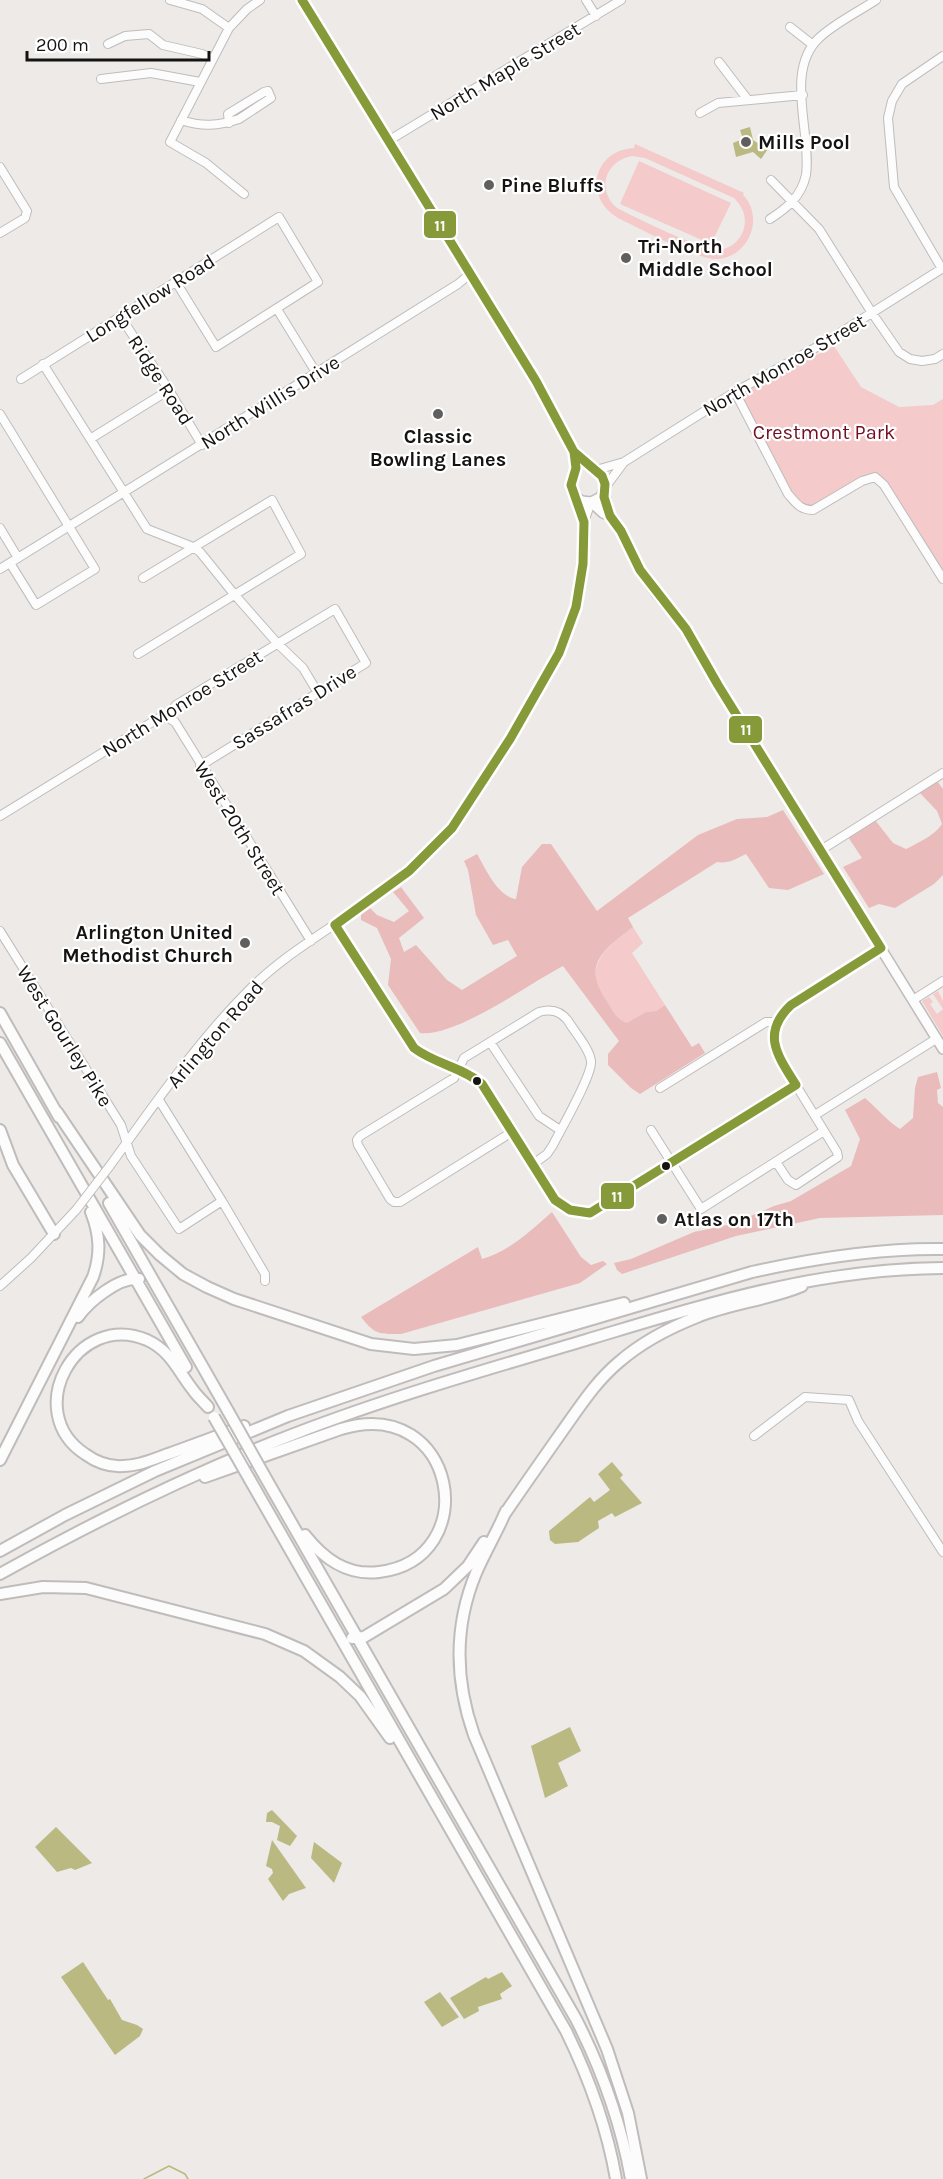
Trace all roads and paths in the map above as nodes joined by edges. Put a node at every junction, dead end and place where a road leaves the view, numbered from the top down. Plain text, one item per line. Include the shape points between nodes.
1 (170, 0) edge
2 (260, 0) edge
3 (302, 0) edge
4 (585, 0) edge
5 (621, 0) edge
6 (876, 0) edge
7 (596, 16) junction
8 (790, 27) dead end
9 (229, 28) junction
10 (108, 44) dead end
11 (813, 45) junction
12 (943, 56) edge
13 (213, 59) junction
14 (719, 62) dead end
15 (101, 79) dead end
16 (200, 82) junction
17 (803, 95) junction
18 (747, 100) junction
19 (700, 113) dead end
20 (181, 120) junction
21 (229, 123) junction
22 (388, 141) junction
23 (0, 167) edge
24 (771, 180) dead end
25 (244, 194) dead end
26 (792, 202) junction
27 (770, 219) dead end
28 (0, 233) edge
29 (943, 269) edge
30 (470, 274) junction
31 (176, 282) junction
32 (277, 309) junction
33 (872, 313) junction
34 (120, 316) junction
35 (943, 354) edge
36 (43, 364) junction
37 (317, 374) junction
38 (21, 379) dead end
39 (169, 390) junction
40 (735, 393) junction
41 (0, 414) edge
42 (90, 439) junction
43 (202, 445) junction
44 (574, 452) junction
45 (624, 462) junction
46 (595, 470) junction
47 (574, 475) junction
48 (604, 491) junction
49 (123, 493) junction
50 (575, 496) junction
51 (591, 502) junction
52 (610, 516) junction
53 (584, 522) junction
54 (68, 526) junction
55 (0, 528) edge
56 (194, 547) junction
57 (18, 558) junction
58 (10, 563) junction
59 (0, 569) edge
60 (143, 578) dead end
61 (943, 579) edge
62 (234, 594) junction
63 (335, 609) joint
64 (278, 644) junction
65 (138, 654) dead end
66 (318, 693) junction
67 (167, 717) junction
68 (200, 766) junction
69 (943, 773) edge
70 (0, 816) edge
71 (821, 850) junction
72 (335, 925) junction
73 (0, 931) edge
74 (310, 941) junction
75 (881, 948) junction
76 (943, 981) edge
77 (913, 1000) junction
78 (0, 1013) edge
79 (777, 1022) junction
80 (936, 1039) junction
81 (490, 1042) junction
82 (0, 1043) edge
83 (943, 1049) edge
84 (458, 1069) junction
85 (796, 1085) junction
86 (660, 1088) dead end
87 (159, 1100) junction
88 (57, 1112) junction
89 (814, 1115) junction
90 (0, 1130) edge
91 (560, 1130) junction
92 (651, 1130) dead end
93 (824, 1131) junction
94 (512, 1132) junction
95 (127, 1143) junction
96 (671, 1162) junction
97 (776, 1162) junction
98 (68, 1163) junction
99 (532, 1165) junction
100 (222, 1201) junction
101 (54, 1234) junction
102 (943, 1249) edge
103 (943, 1268) edge
104 (822, 1277) junction
105 (135, 1278) junction
106 (265, 1281) dead end
107 (0, 1286) edge
108 (689, 1290) junction
109 (161, 1294) junction
110 (52, 1359) junction
111 (319, 1404) junction
112 (211, 1412) junction
113 (754, 1436) dead end
114 (0, 1460) edge
115 (270, 1485) junction
116 (162, 1490) junction
117 (506, 1511) junction
118 (0, 1551) edge
119 (943, 1552) edge
120 (0, 1574) edge
121 (0, 1594) edge
122 (335, 1629) junction
123 (358, 1638) junction
124 (441, 1814) junction
125 (616, 2179) edge
126 (631, 2179) edge
127 (641, 2179) edge

1 - 9 street via 202,9
2 - 9 street
3 - 22 main road
4 - 7 street
5 - 7 street, North Maple Street
6 - 11 street
7 - 22 street, North Maple Street
8 - 11 street
9 - 13 street
10 - 13 street via 125,36 149,34 163,45
11 - 17 street via 802,69
12 - 29 street via 902,84 888,118 894,187
13 - 16 street
14 - 18 street
15 - 16 street via 152,73
16 - 20 street
17 - 18 street
17 - 26 street via 807,169 802,188
18 - 19 street via 718,103
20 - 21 street via 207,126
20 - 25 street via 170,142 206,163
21 - 21 street via 272,98 271,95 264,92 228,114
22 - 30 main road
23 - 28 street via 27,211 25,218
24 - 26 street
26 - 27 street
26 - 33 street via 819,229
29 - 33 street, North Monroe Street
30 - 37 street, North Willis Drive
30 - 44 main road via 536,381
31 - 32 street via 216,347
31 - 32 street, Longfellow Road via 279,217 318,282
31 - 34 street, Longfellow Road
32 - 37 street
33 - 35 street via 903,355 914,361 930,361
33 - 40 street, North Monroe Street
34 - 36 street, Longfellow Road
34 - 39 street, Ridge Road
36 - 38 street, Longfellow Road
36 - 42 street
37 - 43 street, North Willis Drive
39 - 42 street
39 - 43 street, Ridge Road
40 - 45 street, North Monroe Street
40 - 61 street via 796,504 813,510 876,477
41 - 54 street
42 - 49 street
43 - 49 street, North Willis Drive
44 - 46 main road
44 - 47 main road
45 - 46 street, North Monroe Street
45 - 48 street, North Monroe Street
46 - 47 main road via 583,469
46 - 48 main road via 604,479
47 - 50 main road via 571,485
48 - 51 main road
48 - 52 main road
49 - 54 street, North Willis Drive
49 - 56 street via 147,529
50 - 51 main road
50 - 53 street, Arlington Road
51 - 52 main road
51 - 53 street, Arlington Road
52 - 71 main road via 640,570 687,629
53 - 72 street, Arlington Road via 582,577 569,628 554,663 510,739 452,828 435,847 394,883
54 - 57 street, North Willis Drive
54 - 58 street via 95,569 36,605
55 - 57 street
56 - 60 street
56 - 62 street
56 - 62 street via 272,500 301,554
57 - 58 street, North Willis Drive
58 - 59 street, North Willis Drive
62 - 64 street
62 - 65 street
63 - 64 street, North Monroe Street
63 - 66 street, Sassafras Drive via 366,663
64 - 66 street via 303,668
64 - 67 street, North Monroe Street via 176,705
66 - 68 street, Sassafras Drive
67 - 68 street, West 20th Street via 175,722
67 - 70 street, North Monroe Street via 159,718
68 - 74 street, West 20th Street
69 - 71 street
71 - 75 main road
72 - 74 street, Arlington Road
72 - 84 street via 414,1048 434,1062
73 - 95 street, West Gourley Pike via 120,1125
74 - 87 street, Arlington Road via 245,993
75 - 77 main road
75 - 79 street via 791,1005
76 - 77 street
77 - 80 main road
78 - 88 highway
79 - 85 street via 775,1051
79 - 86 street via 766,1022
80 - 83 main road
80 - 89 street
81 - 84 street via 464,1058
81 - 91 street via 538,1116
81 - 91 street via 539,1012 561,1013 567,1020 588,1053 591,1069
82 - 98 highway
84 - 94 street via 475,1076 482,1084
84 - 94 street via 454,1077 357,1140 390,1199 400,1202
85 - 89 street
85 - 96 street
87 - 95 street, Arlington Road
87 - 100 street
88 - 108 highway via 131,1224 172,1265 219,1293 359,1340 414,1349 457,1345 637,1299
88 - 109 highway
89 - 93 street
90 - 101 highway via 13,1166
91 - 99 street via 547,1154
92 - 96 street
93 - 97 street
93 - 97 street via 837,1152 835,1161 796,1185
94 - 99 street
95 - 100 street, West Gourley Pike via 131,1156 179,1229
95 - 101 street, Arlington Road, bridge
96 - 97 street via 701,1209
96 - 99 street via 590,1213 561,1207
98 - 105 highway
98 - 110 highway via 95,1223 99,1254 93,1278
100 - 106 street via 265,1274
101 - 107 street, Arlington Road
102 - 108 highway via 807,1260
103 - 104 highway
104 - 116 highway via 736,1296 398,1397 263,1446
104 - 117 highway via 786,1292 699,1316 660,1334 618,1362 596,1385
105 - 109 highway
105 - 110 highway via 120,1283 88,1305
105 - 112 highway
108 - 111 highway
109 - 115 highway, bridge
110 - 114 highway
111 - 112 highway via 138,1464 112,1466 94,1460 66,1436 59,1419 57,1396 64,1370 81,1349 103,1338 129,1335 167,1353
111 - 118 highway via 155,1472
112 - 122 highway, bridge
113 - 119 street via 805,1397 849,1400 858,1421
115 - 116 highway via 317,1550 339,1566 359,1572 391,1570 412,1560 434,1539 444,1511 443,1480 432,1456 411,1435 379,1424 353,1426
115 - 123 highway
116 - 120 highway
117 - 123 highway via 453,1582 425,1602
117 - 127 highway via 466,1602 459,1653 464,1700 474,1735 607,2049 626,2105
121 - 124 highway via 61,1586 95,1589 265,1634 295,1646 326,1665 360,1696
122 - 123 highway
122 - 124 highway
123 - 126 highway via 585,2038 611,2100
124 - 125 highway via 574,2049 599,2112

